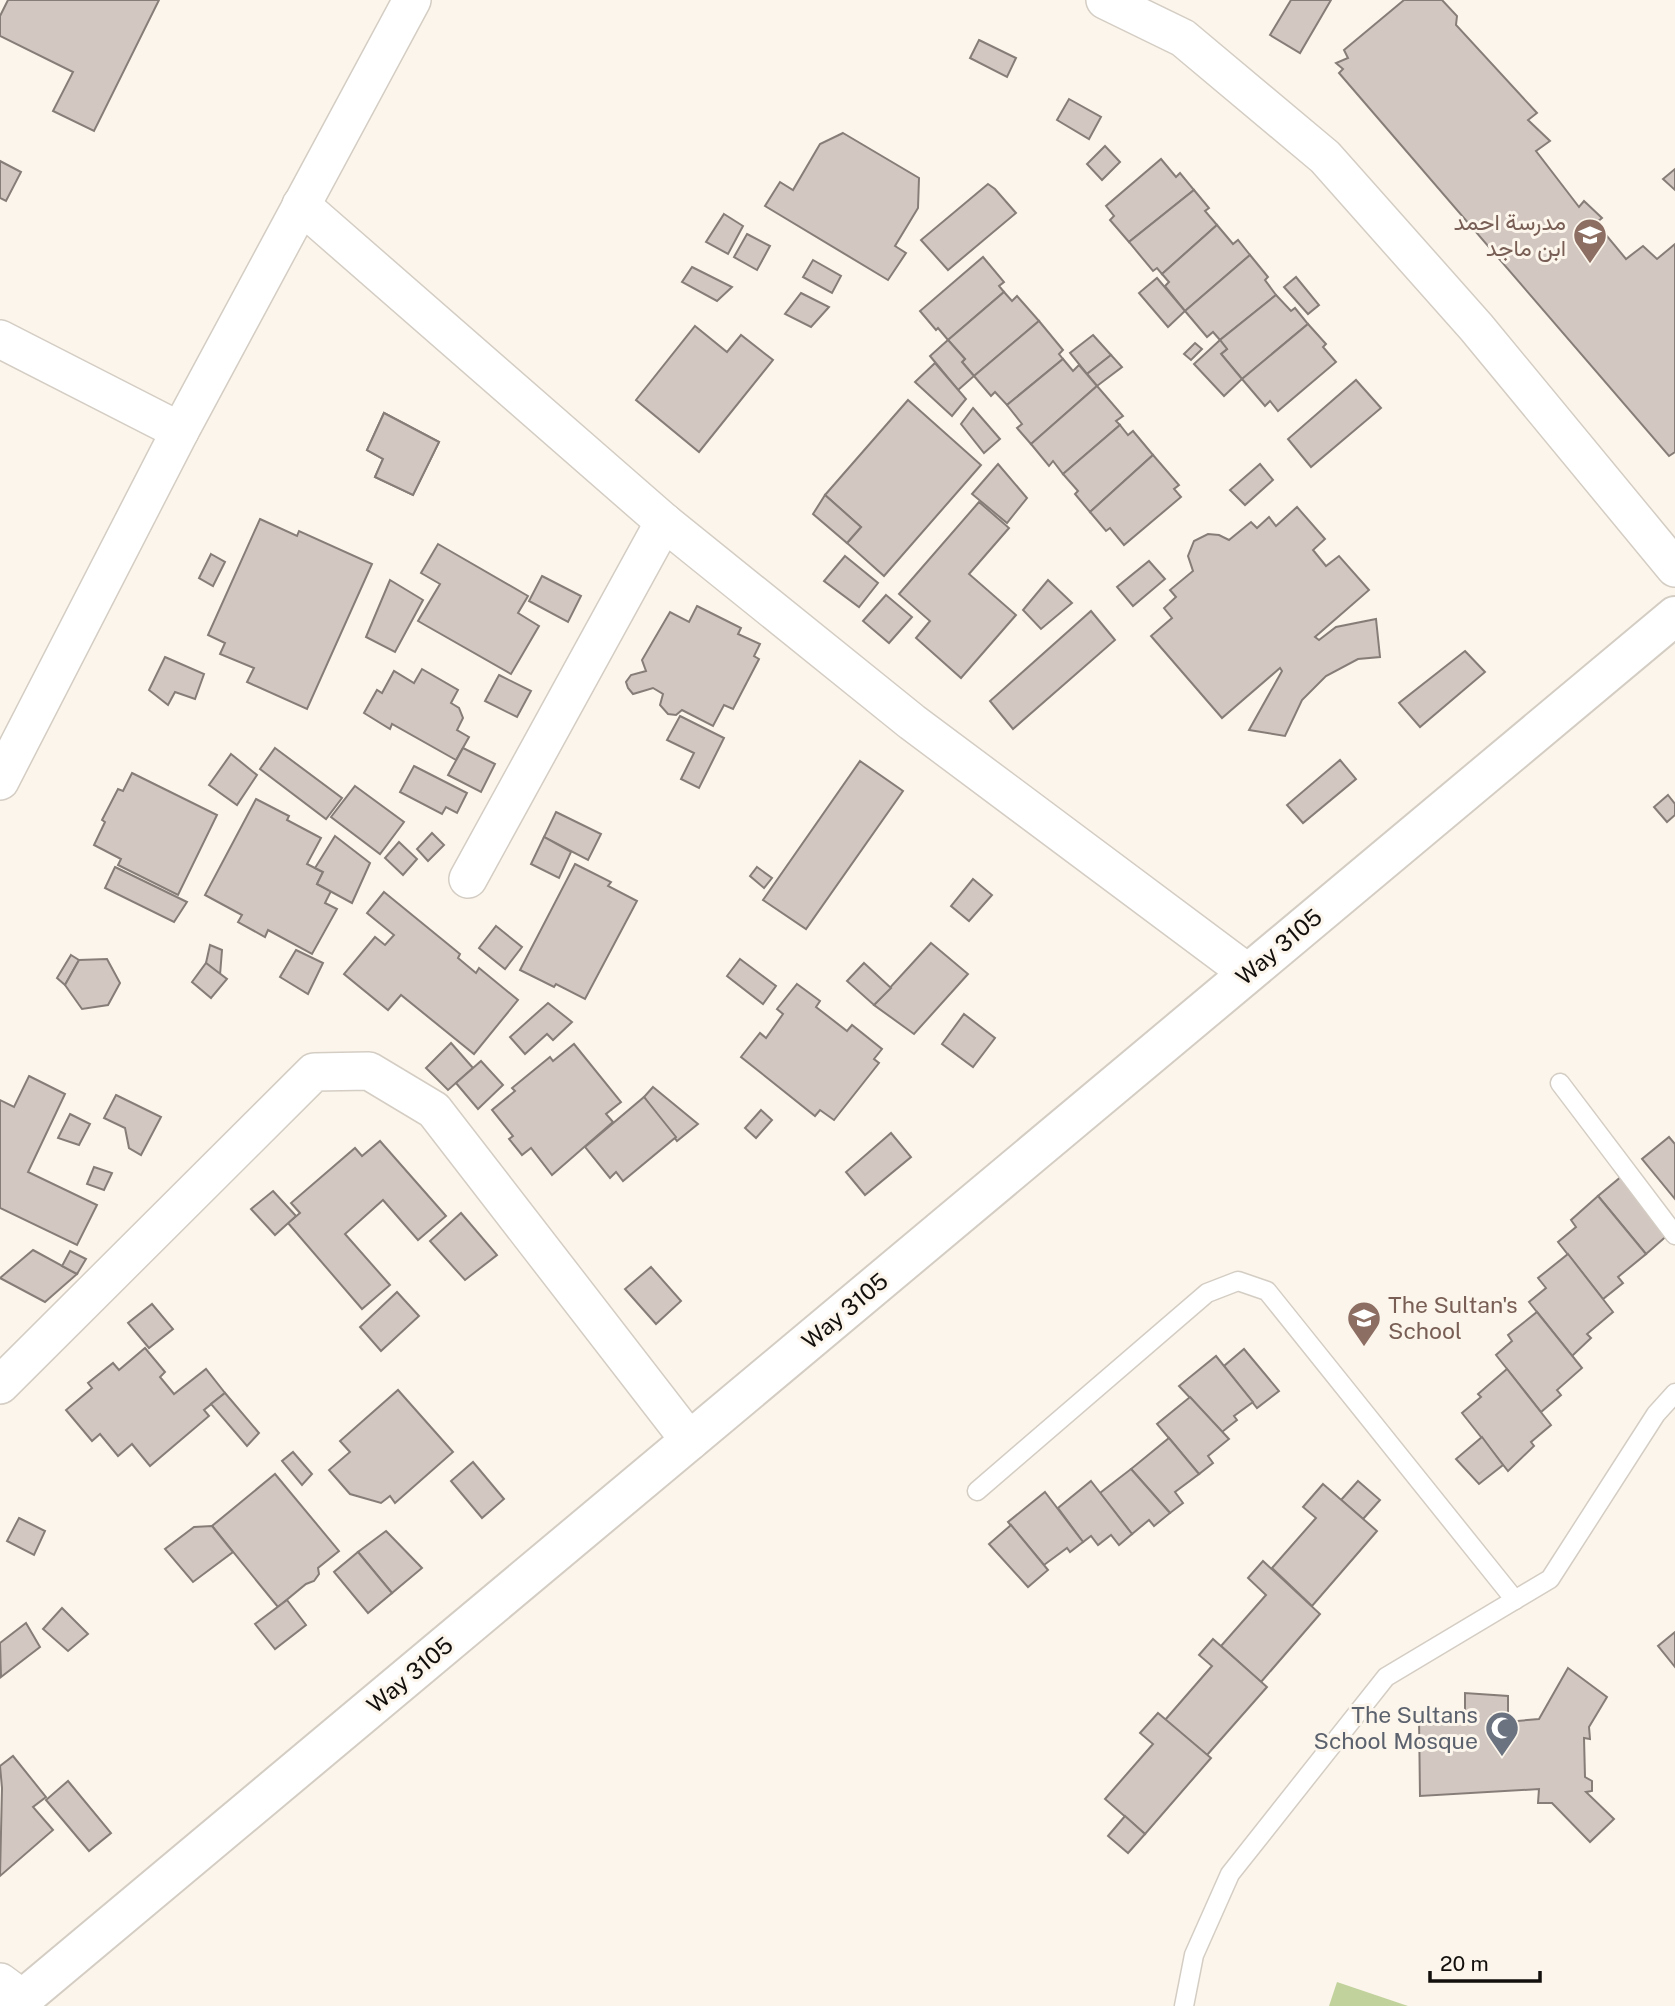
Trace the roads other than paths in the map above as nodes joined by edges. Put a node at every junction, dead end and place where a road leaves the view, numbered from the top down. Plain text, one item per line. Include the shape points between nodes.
1 (412, 0) edge
2 (1105, 0) edge
3 (301, 205) junction
4 (0, 339) edge
5 (180, 431) junction
6 (664, 522) junction
7 (1675, 568) edge
8 (1675, 616) edge
9 (0, 781) edge
10 (468, 879) dead end
11 (1248, 973) junction
12 (1560, 1083) dead end
13 (1675, 1236) edge
14 (0, 1385) edge
15 (1675, 1393) edge
16 (690, 1441) junction
17 (977, 1490) dead end
18 (1515, 1600) junction
19 (13, 1996) edge
20 (1184, 2006) edge

1 - 3 street
2 - 7 street via 1183,38 1325,157 1476,327
3 - 5 street
3 - 6 street
4 - 5 street
5 - 9 street
6 - 10 street
6 - 11 street via 912,722
8 - 11 street, Way 3105
11 - 16 street, Way 3105
12 - 13 lane
14 - 16 street via 314,1072 369,1071 433,1110
15 - 18 lane via 1656,1414 1550,1579
16 - 19 street, Way 3105
17 - 18 lane via 1207,1293 1238,1281 1267,1291
18 - 20 lane via 1386,1677 1230,1874 1194,1955

